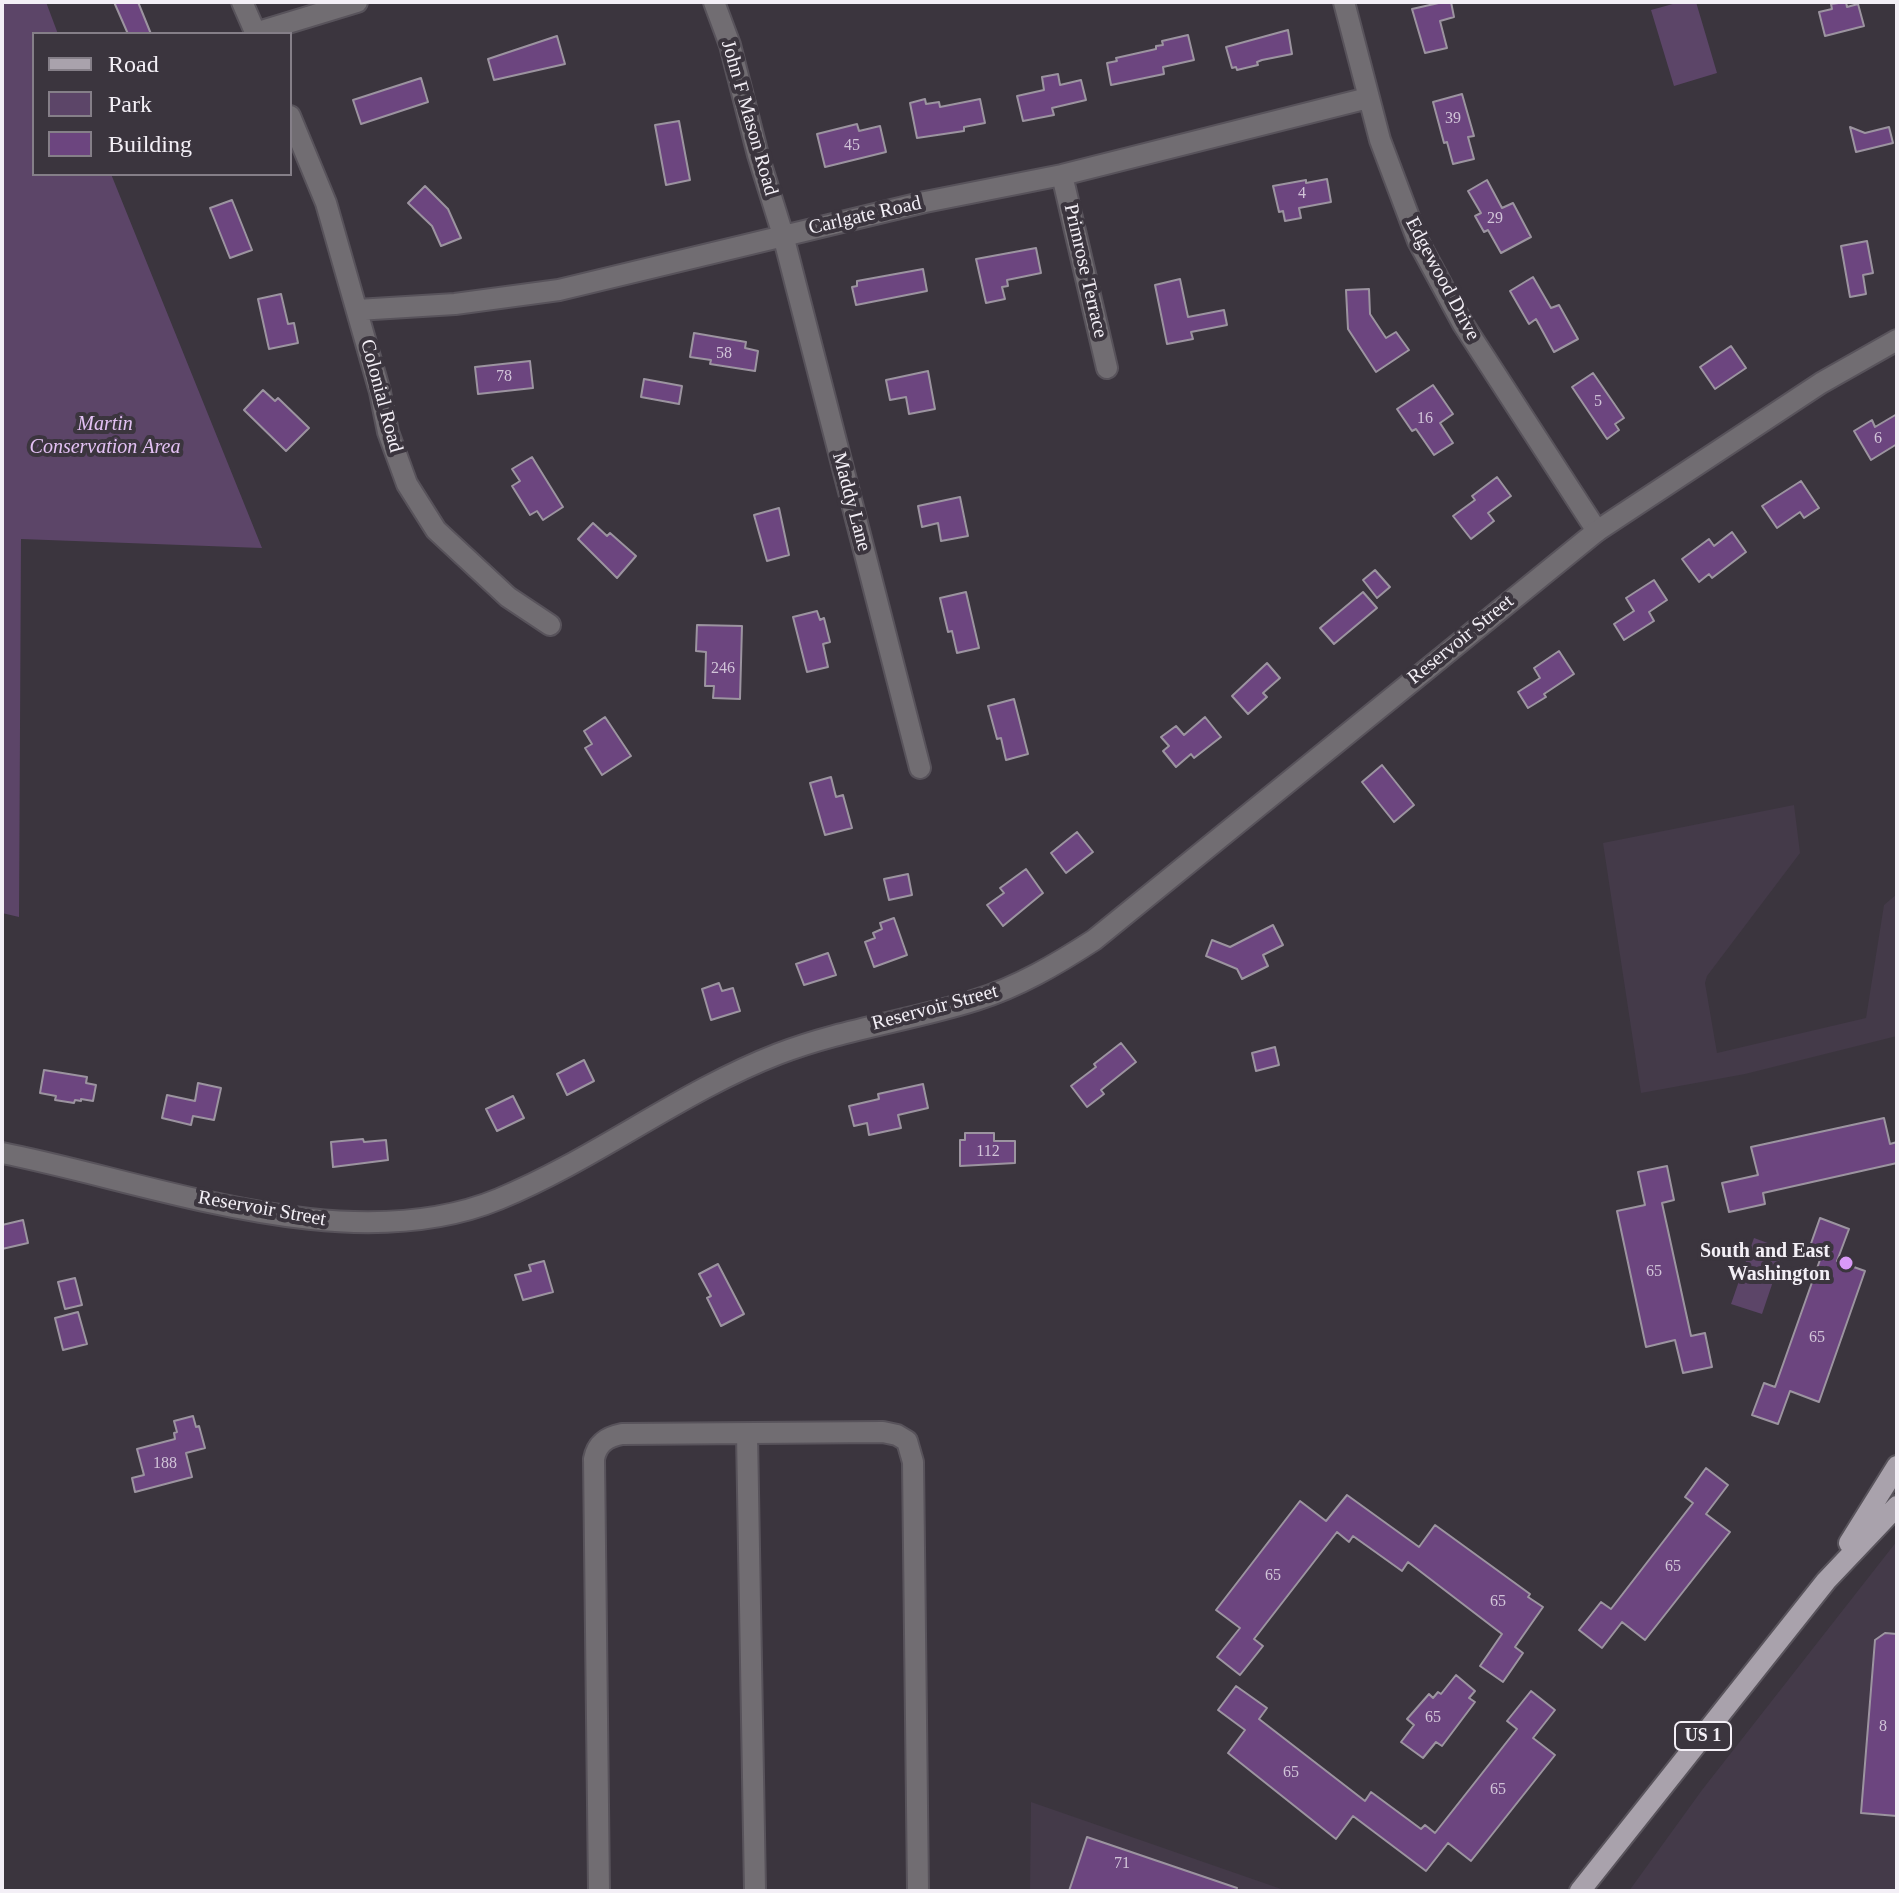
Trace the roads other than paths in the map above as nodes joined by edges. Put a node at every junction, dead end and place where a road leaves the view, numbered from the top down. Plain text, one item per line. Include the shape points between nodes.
1 (242, 2) edge
2 (357, 2) edge
3 (714, 2) edge
4 (1344, 2) edge
5 (256, 32) edge
6 (259, 32) edge
7 (1368, 98) junction
8 (292, 121) edge
9 (1062, 175) junction
10 (783, 235) junction
11 (357, 310) junction
12 (1897, 340) edge
13 (1107, 368) dead end
14 (1597, 531) junction
15 (550, 625) dead end
16 (920, 768) dead end
17 (2, 1153) edge
18 (747, 1434) junction
19 (1897, 1466) edge
20 (1897, 1506) edge
21 (1826, 1581) junction
22 (599, 1891) edge
23 (755, 1891) edge
24 (918, 1891) edge
25 (1580, 1891) edge

1 - 5 street
2 - 6 street
3 - 10 street, John F Mason Road
4 - 7 street, Edgewood Drive
7 - 9 street, Carlgate Road
7 - 14 street, Edgewood Drive via 1398,191 1438,281
8 - 11 street, Colonial Road via 326,203
9 - 10 street, Carlgate Road
9 - 13 street, Primrose Terrace
10 - 11 street, Carlgate Road via 559,290
10 - 16 street, Maddy Lane
11 - 15 street, Colonial Road via 407,484 436,530 508,597
12 - 14 street, Reservoir Street via 1821,383
14 - 17 street, Reservoir Street via 1067,958 975,1000 851,1030 752,1064 576,1163 500,1199 400,1222 327,1221 285,1217
18 - 22 street via 622,1434 603,1441 596,1452
18 - 23 street
18 - 24 street via 883,1432 907,1441 912,1451
19 - 21 main road, US 1
20 - 21 main road, US 1
21 - 25 main road, US 1

